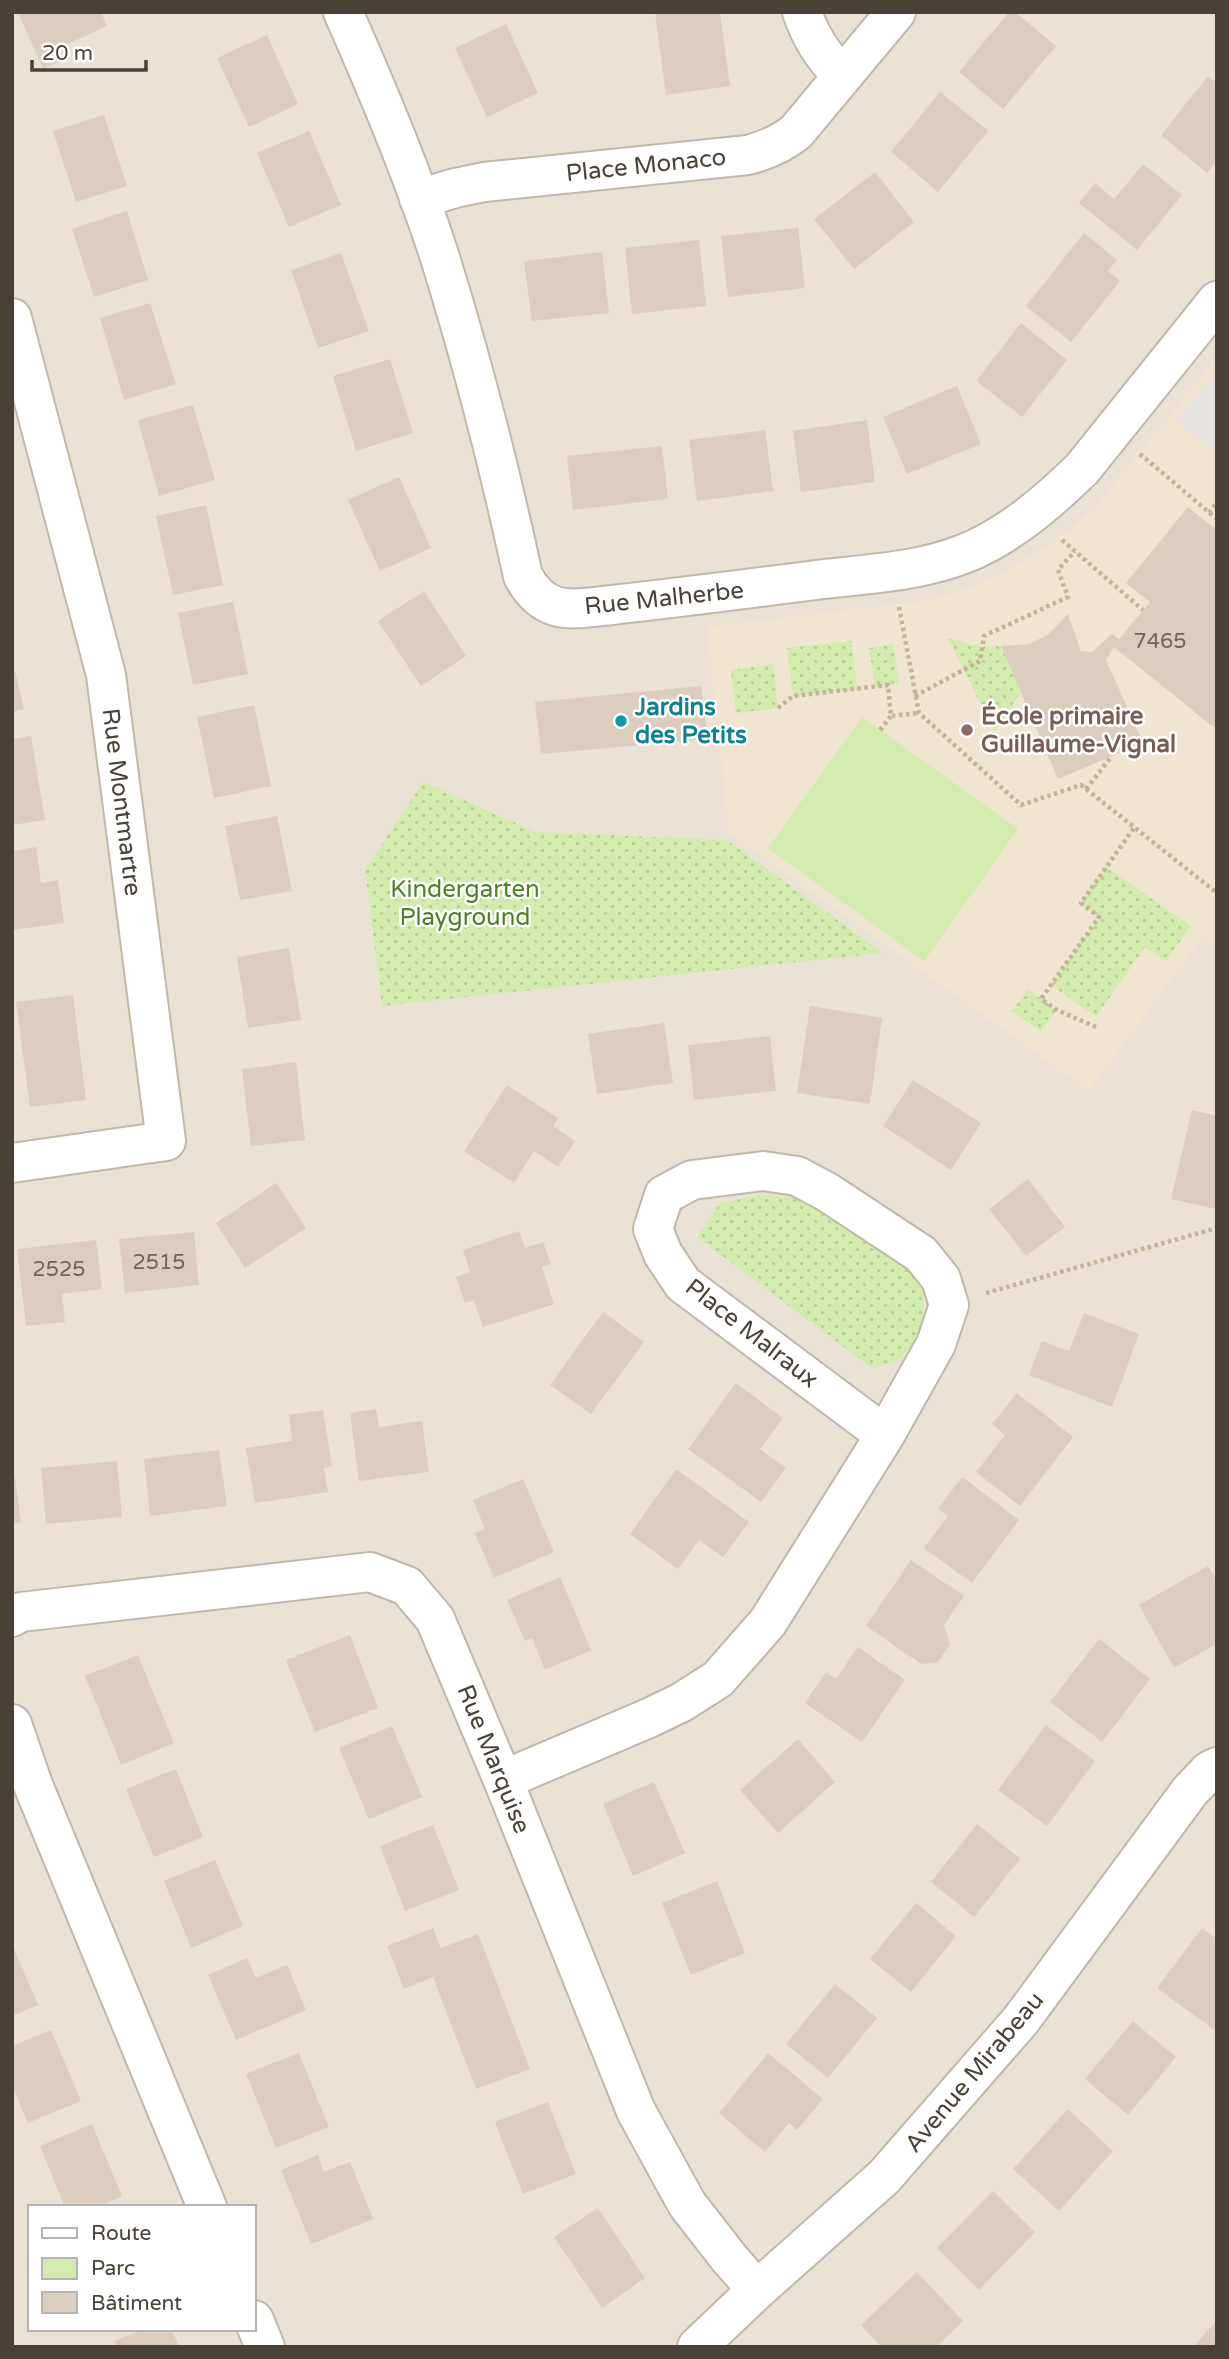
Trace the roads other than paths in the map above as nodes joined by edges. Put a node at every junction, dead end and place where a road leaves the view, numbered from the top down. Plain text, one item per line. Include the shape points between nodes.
1 (343, 12) edge
2 (802, 12) edge
3 (896, 12) edge
4 (842, 76) junction
5 (419, 199) junction
6 (1217, 301) edge
7 (12, 318) edge
8 (12, 1163) edge
9 (885, 1435) junction
10 (12, 1616) edge
11 (12, 1724) edge
12 (1217, 1767) edge
13 (503, 1780) junction
14 (206, 2205) edge
15 (757, 2290) junction
16 (256, 2325) edge
17 (265, 2347) edge
18 (697, 2347) edge

1 - 5 street, Rue Malherbe
2 - 4 street via 810,35
3 - 4 street, Place Monaco
4 - 5 street, Place Monaco via 796,132 768,150 484,182
5 - 6 street, Rue Malherbe via 483,406 523,576 542,602 558,607 612,605 891,571 968,552 1017,525 1082,469
7 - 8 street, Rue Montmartre via 106,675 166,1141
9 - 9 street, Place Malraux via 936,1344 949,1305 941,1279 921,1254 797,1176 763,1171 692,1180 664,1195 653,1229 683,1284
9 - 13 street, Place Malraux via 768,1622 718,1679 649,1718
10 - 13 street, Rue Marquise via 370,1572 407,1586 435,1619
11 - 14 street
12 - 15 street, Avenue Mirabeau via 1190,1790 1021,2020 884,2177
13 - 15 street, Rue Marquise via 636,2111 687,2204
15 - 18 street, Avenue Mirabeau
16 - 17 street

